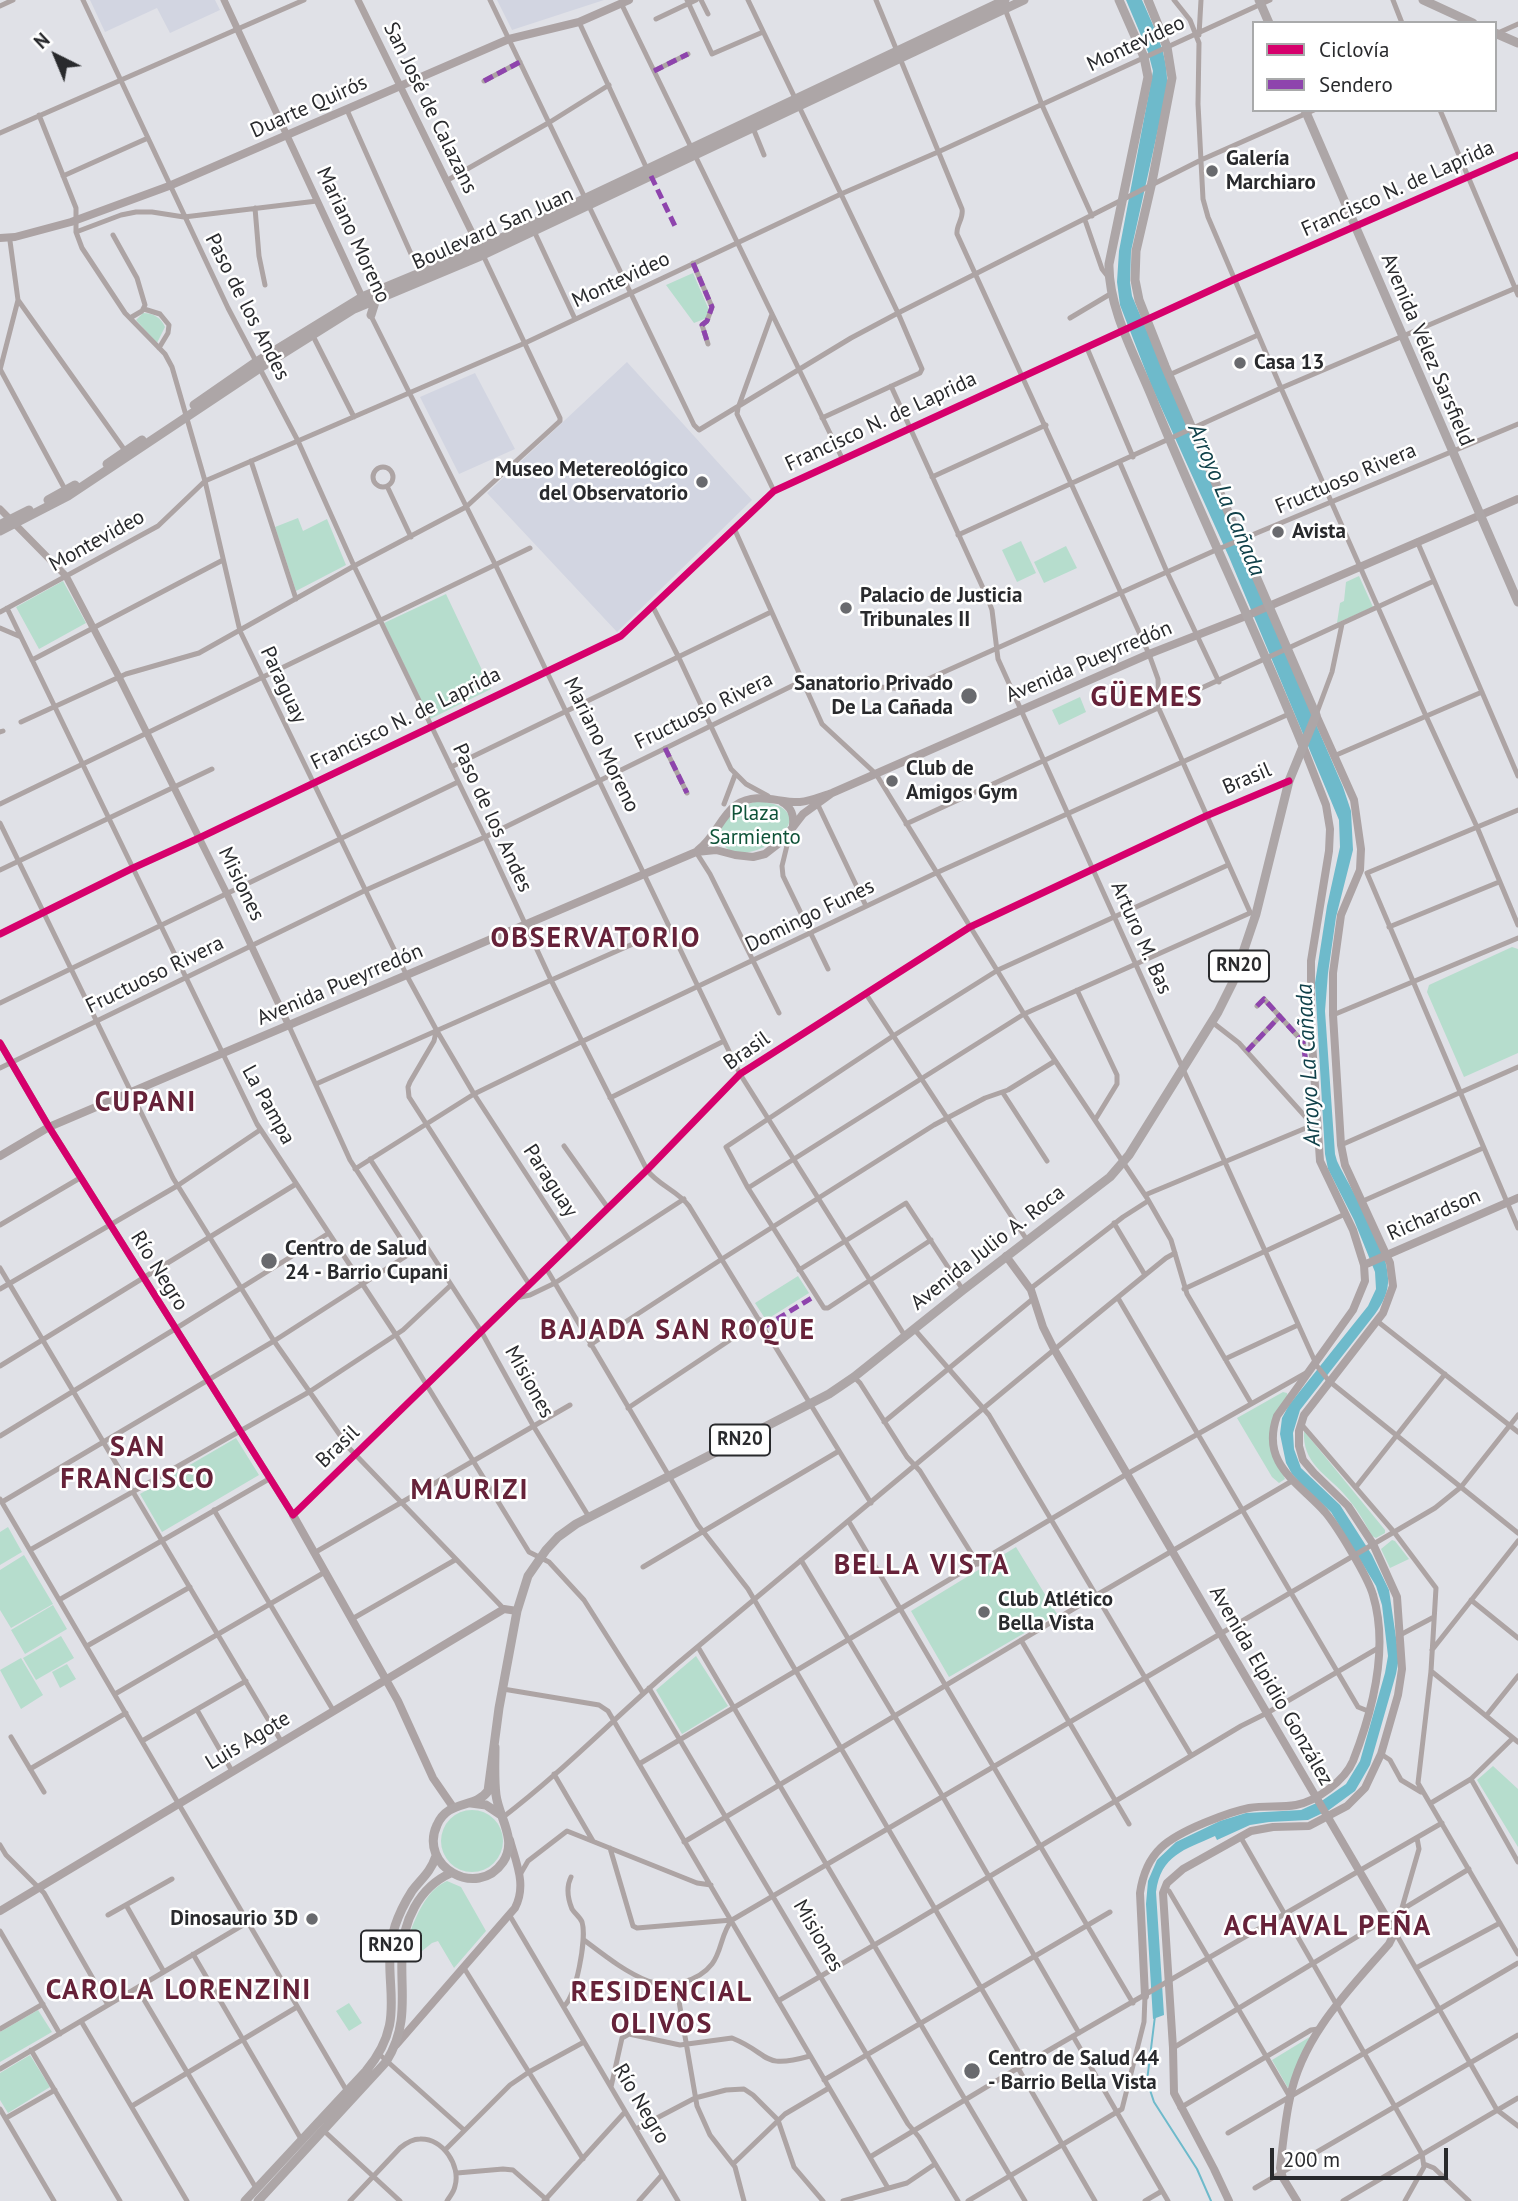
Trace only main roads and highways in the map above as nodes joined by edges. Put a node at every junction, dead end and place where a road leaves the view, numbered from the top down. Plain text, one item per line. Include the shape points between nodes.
1 (1024, 0) edge
2 (1119, 0) edge
3 (1147, 0) edge
4 (1423, 0) edge
5 (623, 1) edge
6 (1263, 1) edge
7 (1003, 3) edge
8 (1268, 21) edge
9 (1469, 21) edge
10 (1497, 33) edge
11 (1518, 43) edge
12 (797, 103) junction
13 (1309, 112) edge
14 (693, 151) junction
15 (587, 202) junction
16 (39, 232) junction
17 (0, 239) edge
18 (481, 251) junction
19 (376, 299) junction
20 (364, 300) junction
21 (371, 315) road end
22 (258, 365) junction
23 (1518, 499) edge
24 (1479, 516) junction
25 (13, 522) junction
26 (0, 524) edge
27 (0, 531) edge
28 (1518, 602) edge
29 (1267, 607) junction
30 (1249, 615) junction
31 (1316, 715) junction
32 (1303, 746) junction
33 (832, 793) junction
34 (780, 800) junction
35 (792, 828) junction
36 (718, 829) junction
37 (696, 852) junction
38 (727, 852) junction
39 (0, 1156) edge
40 (1518, 1198) edge
41 (1006, 1256) junction
42 (1385, 1256) junction
43 (1367, 1264) junction
44 (293, 1515) road end
45 (517, 1611) junction
46 (386, 1679) junction
47 (495, 1747) junction
48 (1316, 1799) junction
49 (466, 1802) junction
50 (453, 1807) junction
51 (501, 1816) junction
52 (1326, 1816) junction
53 (509, 1837) junction
54 (436, 1856) junction
55 (451, 1873) junction
56 (0, 1911) edge
57 (1148, 1994) road end
58 (396, 2045) junction
59 (350, 2095) junction
60 (245, 2201) edge
61 (258, 2201) edge
62 (1229, 2201) edge
63 (1297, 2201) edge

1 - 7 main road, Boulevard San Juan
2 - 30 main road via 1148,72 1109,264 1112,293
3 - 29 main road via 1167,47 1171,88 1135,280 1189,430
4 - 9 main road
5 - 16 main road, Duarte Quirós via 579,22 509,39 169,186
6 - 8 main road
7 - 12 main road, Boulevard San Juan
10 - 11 main road
12 - 14 main road, Boulevard San Juan
12 - 14 main road, Boulevard San Juan via 753,128
13 - 24 main road, Avenida Vélez Sarsfield
14 - 15 main road, Boulevard San Juan
14 - 15 main road, Boulevard San Juan via 647,169
15 - 18 main road, Boulevard San Juan
15 - 18 main road, Boulevard San Juan via 534,231
16 - 17 main road
16 - 17 main road, Duarte Quirós
18 - 19 main road, Boulevard San Juan
18 - 20 main road, Boulevard San Juan
19 - 20 main road, Boulevard San Juan
19 - 21 main road
20 - 22 main road, Boulevard San Juan
20 - 22 main road, Boulevard San Juan
22 - 25 main road, Boulevard San Juan via 67,493
23 - 24 main road
24 - 28 main road, Avenida Vélez Sarsfield
24 - 29 main road
25 - 26 main road, Boulevard San Juan
25 - 27 main road, Boulevard San Juan
29 - 30 main road, Avenida Pueyrredón
29 - 31 main road
30 - 32 main road
30 - 33 main road, Avenida Pueyrredón
31 - 32 main road, Avenida Julio A. Roca / RN20
31 - 42 main road via 1356,806 1362,849 1362,862 1339,923 1333,973 1341,1145 1345,1165
32 - 41 main road, Avenida Julio A. Roca / RN20 via 1233,982 1212,1022 1123,1164
32 - 43 main road via 1331,829 1310,971 1315,1123 1320,1161
33 - 34 main road, Avenida Pueyrredón via 805,802
33 - 35 main road, Avenida Pueyrredón
34 - 35 main road via 792,810
34 - 36 main road, Avenida Pueyrredón via 758,797 743,801 726,814
35 - 38 main road, Avenida Pueyrredón via 765,854 753,857
36 - 37 main road, Avenida Pueyrredón
36 - 38 main road via 719,843
37 - 38 main road, Avenida Pueyrredón
37 - 39 main road, Avenida Pueyrredón via 49,1127
40 - 42 main road, Richardson
41 - 45 main road, Avenida Julio A. Roca / RN20 via 854,1377 811,1404 558,1537 528,1576
41 - 48 main road, Avenida Elpidio González via 1030,1289 1054,1349
42 - 43 main road, Richardson
42 - 52 main road via 1392,1270 1388,1304 1327,1379 1301,1424 1299,1447 1307,1466 1348,1506 1397,1597 1400,1635 1401,1676 1371,1779 1347,1806
43 - 48 main road via 1358,1300 1347,1320 1277,1416 1272,1433 1277,1457 1292,1481 1326,1514 1354,1555 1374,1597 1380,1647 1368,1711 1348,1771
44 - 46 main road, Río Negro
45 - 46 main road, Luis Agote via 504,1609
45 - 47 main road, Avenida Julio A. Roca / RN20
46 - 50 main road, Río Negro via 433,1778
46 - 56 main road, Luis Agote
47 - 49 main road, Avenida Julio A. Roca / RN20 via 488,1791 479,1800
47 - 51 main road, Avenida Julio A. Roca / RN20
48 - 52 main road, Avenida Elpidio González
48 - 57 main road via 1227,1814 1181,1833 1156,1851 1140,1893
49 - 50 main road, Avenida Julio A. Roca / RN20
49 - 51 main road via 486,1805
50 - 54 main road, RN20 via 435,1828
51 - 53 main road, Avenida Julio A. Roca / RN20
52 - 62 main road via 1309,1826 1260,1829 1240,1836 1176,1874 1165,1889 1174,2093
52 - 63 main road, Avenida Elpidio González via 1395,1932 1318,2029 1302,2061 1290,2096 1281,2173
53 - 55 main road via 503,1861 491,1873 467,1878
53 - 58 main road, Avenida Julio A. Roca via 520,1877 520,1895 509,1916
54 - 55 main road
54 - 59 main road, RN20 via 405,1902 395,1927 387,2037
55 - 58 main road, RN20 via 424,1893 409,1920 402,1947 403,2009
58 - 59 main road, RN20 via 386,2062
59 - 60 main road, RN20
59 - 61 main road, RN20

